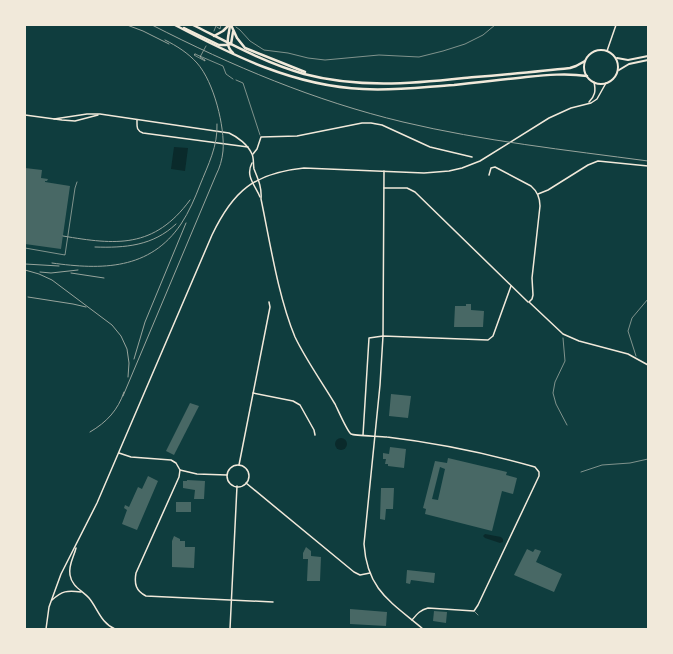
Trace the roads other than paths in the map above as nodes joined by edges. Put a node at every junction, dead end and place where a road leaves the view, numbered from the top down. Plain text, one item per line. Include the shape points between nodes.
1 (174, 25) edge
2 (178, 25) edge
3 (193, 25) edge
4 (616, 25) edge
5 (231, 26) edge
6 (214, 36) junction
7 (228, 44) junction
8 (607, 51) junction
9 (237, 56) junction
10 (648, 56) edge
11 (617, 58) junction
12 (648, 60) edge
13 (585, 61) junction
14 (619, 70) junction
15 (587, 76) junction
16 (316, 77) junction
17 (236, 80) road end
18 (594, 82) junction
19 (606, 84) junction
20 (587, 103) junction
21 (100, 114) junction
22 (25, 115) edge
23 (54, 119) junction
24 (137, 120) junction
25 (261, 137) junction
26 (248, 147) junction
27 (252, 155) junction
28 (472, 158) dead end
29 (252, 163) junction
30 (648, 166) edge
31 (384, 171) junction
32 (489, 174) dead end
33 (258, 179) junction
34 (77, 182) dead end
35 (252, 184) junction
36 (384, 188) junction
37 (538, 194) junction
38 (261, 199) junction
39 (25, 248) edge
40 (511, 286) junction
41 (269, 302) dead end
42 (528, 302) junction
43 (383, 336) junction
44 (648, 365) edge
45 (253, 393) junction
46 (315, 435) dead end
47 (363, 435) junction
48 (376, 436) junction
49 (118, 453) junction
50 (239, 465) junction
51 (180, 470) junction
52 (227, 475) junction
53 (246, 483) junction
54 (237, 486) junction
55 (76, 545) junction
56 (370, 573) junction
57 (81, 592) junction
58 (231, 600) junction
59 (51, 601) junction
60 (273, 602) dead end
61 (474, 611) junction
62 (478, 615) dead end
63 (412, 620) junction
64 (46, 629) edge
65 (115, 629) edge
66 (230, 629) edge
67 (423, 629) edge

1 - 9 highway
2 - 7 highway via 219,44
3 - 6 highway
4 - 8 street
5 - 6 highway
5 - 7 highway
5 - 7 highway via 233,37
5 - 16 highway via 241,44 248,49
6 - 7 highway
7 - 9 highway via 231,52
7 - 16 highway via 271,63
8 - 11 main road
8 - 13 main road via 591,53
9 - 15 highway via 297,78 325,85 363,89 410,89 547,75
10 - 11 main road via 628,60
11 - 14 main road
12 - 14 main road via 629,64
13 - 15 main road via 584,69
13 - 16 highway via 564,68 409,84 363,84
14 - 19 main road via 615,79
15 - 18 main road
17 - 25 lane via 243,83
18 - 19 main road
18 - 20 street via 594,95
19 - 20 street via 597,99
20 - 31 street via 548,118 475,163 449,171
21 - 23 street
21 - 23 street via 75,121
21 - 24 street
22 - 23 street
24 - 26 street via 229,133
24 - 26 street via 138,131 143,133
25 - 27 street
25 - 28 street via 298,136 362,123 375,123 430,147
26 - 27 street
27 - 29 street
29 - 33 street
29 - 35 street via 249,170
30 - 37 street via 598,161
31 - 33 street via 304,168 285,170
31 - 36 street
32 - 37 street via 495,167 531,186
33 - 35 street
33 - 38 street
34 - 39 lane via 65,255
35 - 38 street
35 - 49 street via 234,198 219,219
36 - 40 street via 407,188 415,192
36 - 43 street
37 - 42 street via 540,206 532,273 533,294
38 - 47 street via 282,294 296,336 349,432
40 - 42 street
40 - 43 street via 491,339
41 - 45 street
42 - 44 street via 563,334 628,354
43 - 47 street via 369,338
43 - 48 street
45 - 46 street via 293,401 300,405
45 - 50 street
47 - 48 street
48 - 56 street via 364,544
48 - 61 street via 450,446 535,468 539,472 521,517
49 - 51 street via 131,457 171,460 176,462
49 - 55 street
50 - 52 street via 231,467
50 - 53 street via 248,472
51 - 52 street via 197,474
51 - 58 street via 136,573 138,591 146,596
52 - 54 street via 229,482
53 - 54 street
53 - 56 street via 354,572 360,575
54 - 58 street
55 - 57 street via 70,573 72,581
55 - 59 street
56 - 63 street via 381,593
57 - 59 street via 59,593
57 - 65 street via 88,597 109,626
58 - 60 street
58 - 66 street
59 - 64 street
61 - 62 lane
61 - 63 street via 423,609
63 - 67 street

